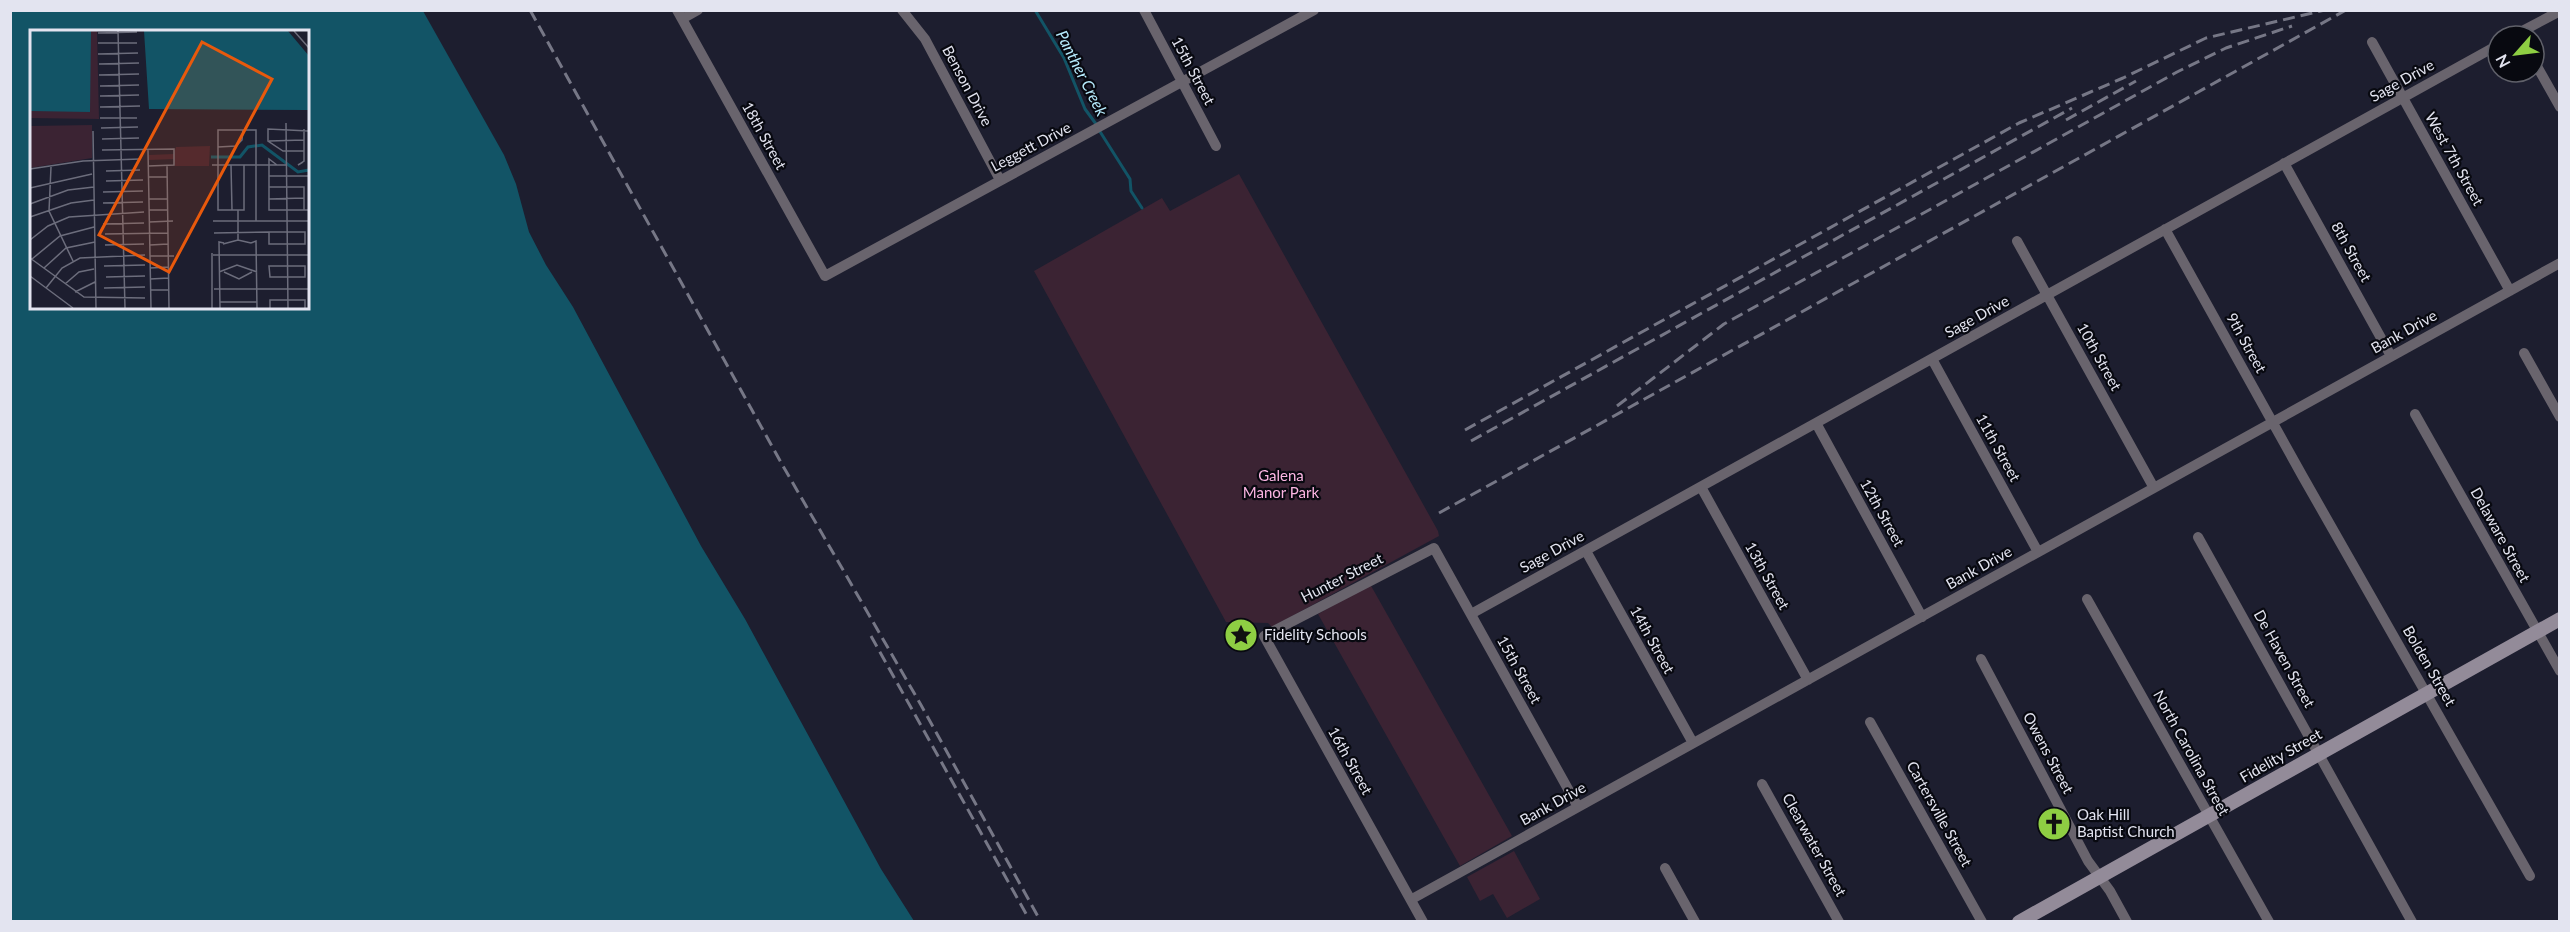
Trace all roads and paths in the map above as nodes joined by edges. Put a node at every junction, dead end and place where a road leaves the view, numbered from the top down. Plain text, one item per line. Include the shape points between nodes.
1 (698, 10) edge
2 (902, 10) edge
3 (1144, 10) edge
4 (1314, 10) edge
5 (2559, 11) edge
6 (679, 15) edge
7 (2536, 24) edge
8 (2372, 42) dead end
9 (2486, 52) edge
10 (1182, 82) junction
11 (2546, 83) edge
12 (2403, 98) junction
13 (2559, 107) edge
14 (1216, 146) dead end
15 (2284, 163) junction
16 (1000, 180) junction
17 (2165, 229) junction
18 (2017, 240) dead end
19 (2559, 263) edge
20 (825, 276) joint
21 (2510, 291) junction
22 (2047, 295) junction
23 (2524, 353) dead end
24 (2391, 356) junction
25 (1932, 359) junction
26 (2415, 414) dead end
27 (2559, 417) edge
28 (2272, 422) junction
29 (1816, 423) junction
30 (2300, 472) joint
31 (1701, 487) junction
32 (2154, 488) junction
33 (2198, 537) dead end
34 (1434, 548) joint
35 (1586, 550) junction
36 (2038, 552) junction
37 (2087, 599) dead end
38 (1471, 614) junction
39 (1922, 616) junction
40 (2559, 619) edge
41 (2537, 631) junction
42 (1264, 636) joint
43 (1980, 659) dead end
44 (2559, 671) edge
45 (1808, 680) junction
46 (2427, 692) junction
47 (1870, 722) dead end
48 (1693, 743) junction
49 (2319, 753) junction
50 (1762, 784) dead end
51 (1578, 807) junction
52 (2210, 816) junction
53 (1665, 868) dead end
54 (2099, 876) junction
55 (2530, 876) dead end
56 (1412, 899) junction
57 (1423, 921) edge
58 (1695, 921) edge
59 (1839, 921) edge
60 (1982, 921) edge
61 (2019, 921) edge
62 (2127, 921) edge
63 (2269, 921) edge
64 (2412, 921) edge

1 - 6 street
2 - 16 street, Benson Drive via 925,39
3 - 10 street, 15th Street
4 - 10 street, Leggett Drive
5 - 7 street
6 - 20 street, 18th Street
8 - 12 street, West 7th Street
9 - 12 street, Sage Drive
10 - 14 street, 15th Street
10 - 16 street, Leggett Drive
11 - 13 street
12 - 15 street, Sage Drive
12 - 21 street, West 7th Street
15 - 17 street, Sage Drive
15 - 24 street, 8th Street
16 - 20 street, Leggett Drive
17 - 22 street, Sage Drive
17 - 28 street, 9th Street
18 - 22 street, 10th Street
19 - 21 street, Bank Drive
21 - 24 street, Bank Drive
22 - 25 street, Sage Drive
22 - 32 street, 10th Street
23 - 27 street
24 - 28 street, Bank Drive
25 - 29 street, Sage Drive
25 - 36 street, 11th Street
26 - 41 street, Delaware Street
28 - 30 street, 9th Street
28 - 32 street, Bank Drive
29 - 31 street, Sage Drive
29 - 39 street, 12th Street
30 - 46 street, Bolden Street
31 - 35 street, Sage Drive
31 - 45 street, 13th Street
32 - 36 street, Bank Drive
33 - 49 street, De Haven Street
34 - 38 street, 15th Street
34 - 42 street, Hunter Street
35 - 38 street, Sage Drive
35 - 48 street, 14th Street
36 - 39 street, Bank Drive
37 - 52 street, North Carolina Street
38 - 51 street, 15th Street
39 - 45 street, Bank Drive
40 - 41 main road, Fidelity Street
41 - 44 street, Delaware Street
41 - 46 main road, Fidelity Street
42 - 56 street, 16th Street
43 - 54 street, Owens Street
45 - 48 street, Bank Drive
46 - 49 main road, Fidelity Street
46 - 55 street, Bolden Street
47 - 60 street, Cartersville Street
48 - 51 street, Bank Drive
49 - 52 main road, Fidelity Street
49 - 64 street, De Haven Street
50 - 59 street, Clearwater Street
51 - 56 street, Bank Drive
52 - 54 main road, Fidelity Street
52 - 63 street, North Carolina Street
53 - 58 street
54 - 61 main road, Fidelity Street
54 - 62 street, Owens Street
56 - 57 street, 16th Street

